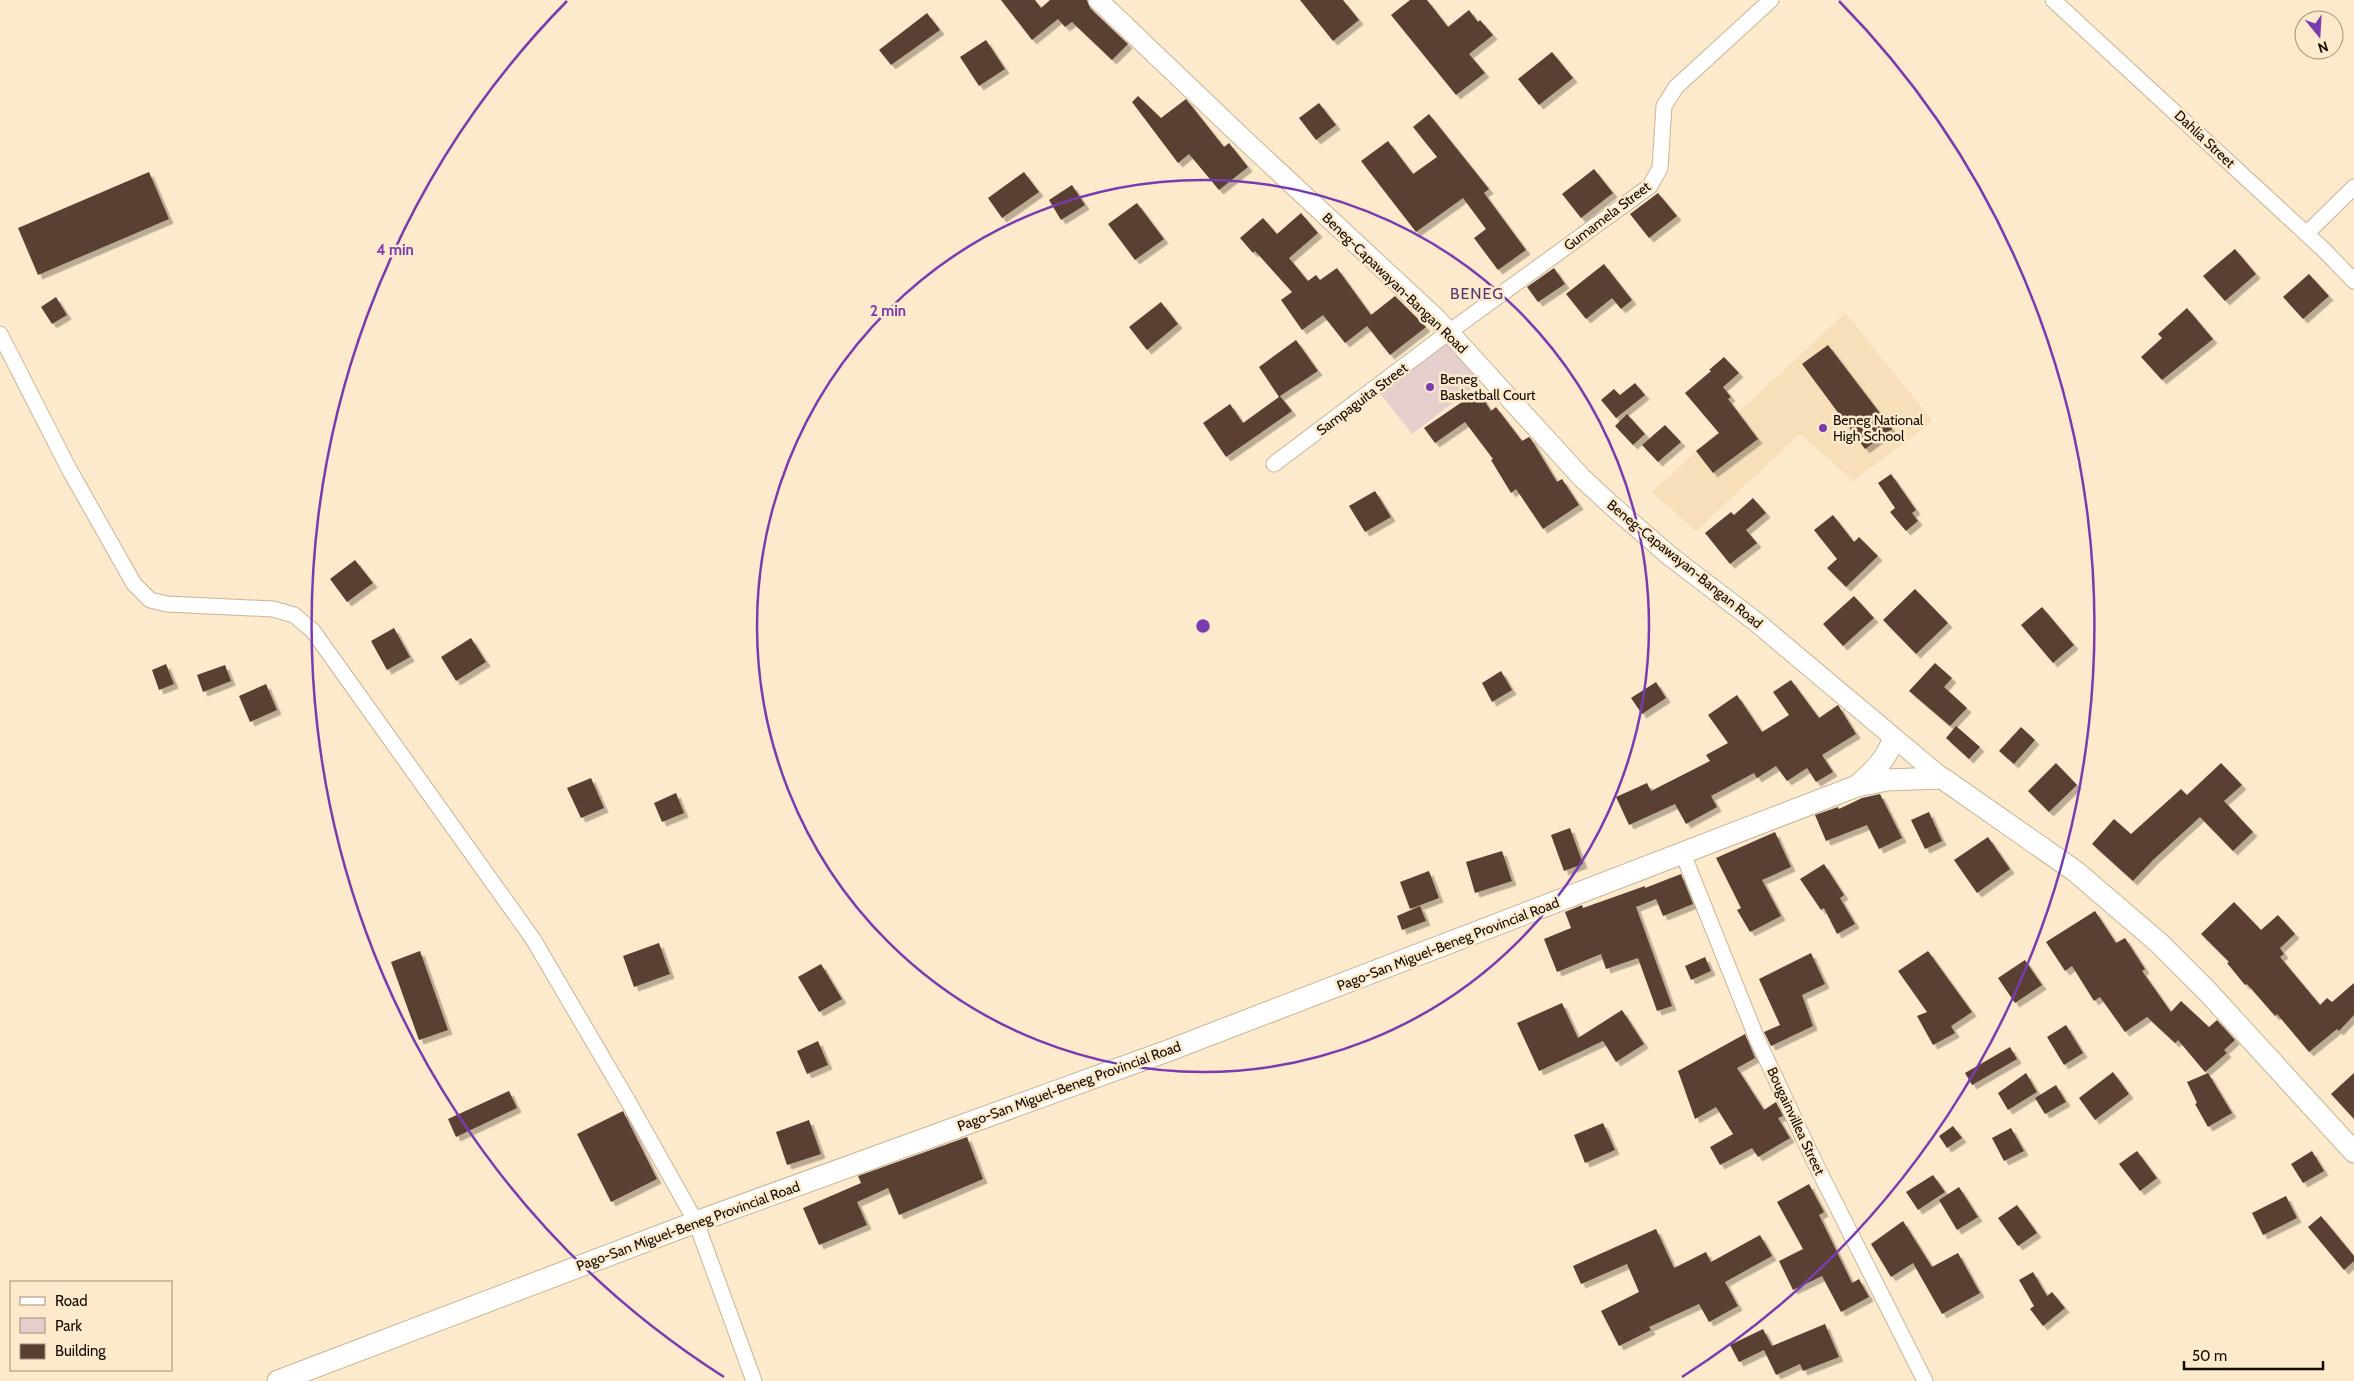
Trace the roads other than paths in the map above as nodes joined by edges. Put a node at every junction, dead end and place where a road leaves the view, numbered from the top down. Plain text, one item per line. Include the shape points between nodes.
1 (1098, 0) edge
2 (1771, 0) edge
3 (2053, 0) edge
4 (2354, 187) edge
5 (2306, 234) junction
6 (2354, 281) edge
7 (1449, 332) junction
8 (0, 334) edge
9 (1274, 464) dead end
10 (1893, 739) junction
11 (1942, 778) junction
12 (1857, 786) junction
13 (1683, 854) junction
14 (2354, 1152) edge
15 (696, 1222) junction
16 (278, 1381) edge
17 (754, 1381) edge
18 (1925, 1381) edge

1 - 7 street, Beneg-Capawayan-Bangan Road
2 - 7 street, Gumamela Street via 1672,93 1664,106 1660,168 1650,186
3 - 5 street, Dahlia Street
4 - 5 street
5 - 6 street, Dahlia Street
7 - 9 street, Sampaguita Street
7 - 10 street, Beneg-Capawayan-Bangan Road via 1582,478 1610,504 1671,557 1755,621
8 - 15 street via 69,469 134,584 150,600 167,604 273,609 294,615 314,631 533,939
10 - 11 street, Beneg-Capawayan-Bangan Road
10 - 12 main road via 1882,761
11 - 12 main road via 1887,780
11 - 14 main road via 2075,871 2159,943
12 - 13 main road, Pago-San Miguel-Beneg Provincial Road
13 - 15 main road, Pago-San Miguel-Beneg Provincial Road via 1170,1050
13 - 18 street, Bougainvillea Street via 1757,1039 1815,1164
15 - 16 main road, Pago-San Miguel-Beneg Provincial Road
15 - 17 street

